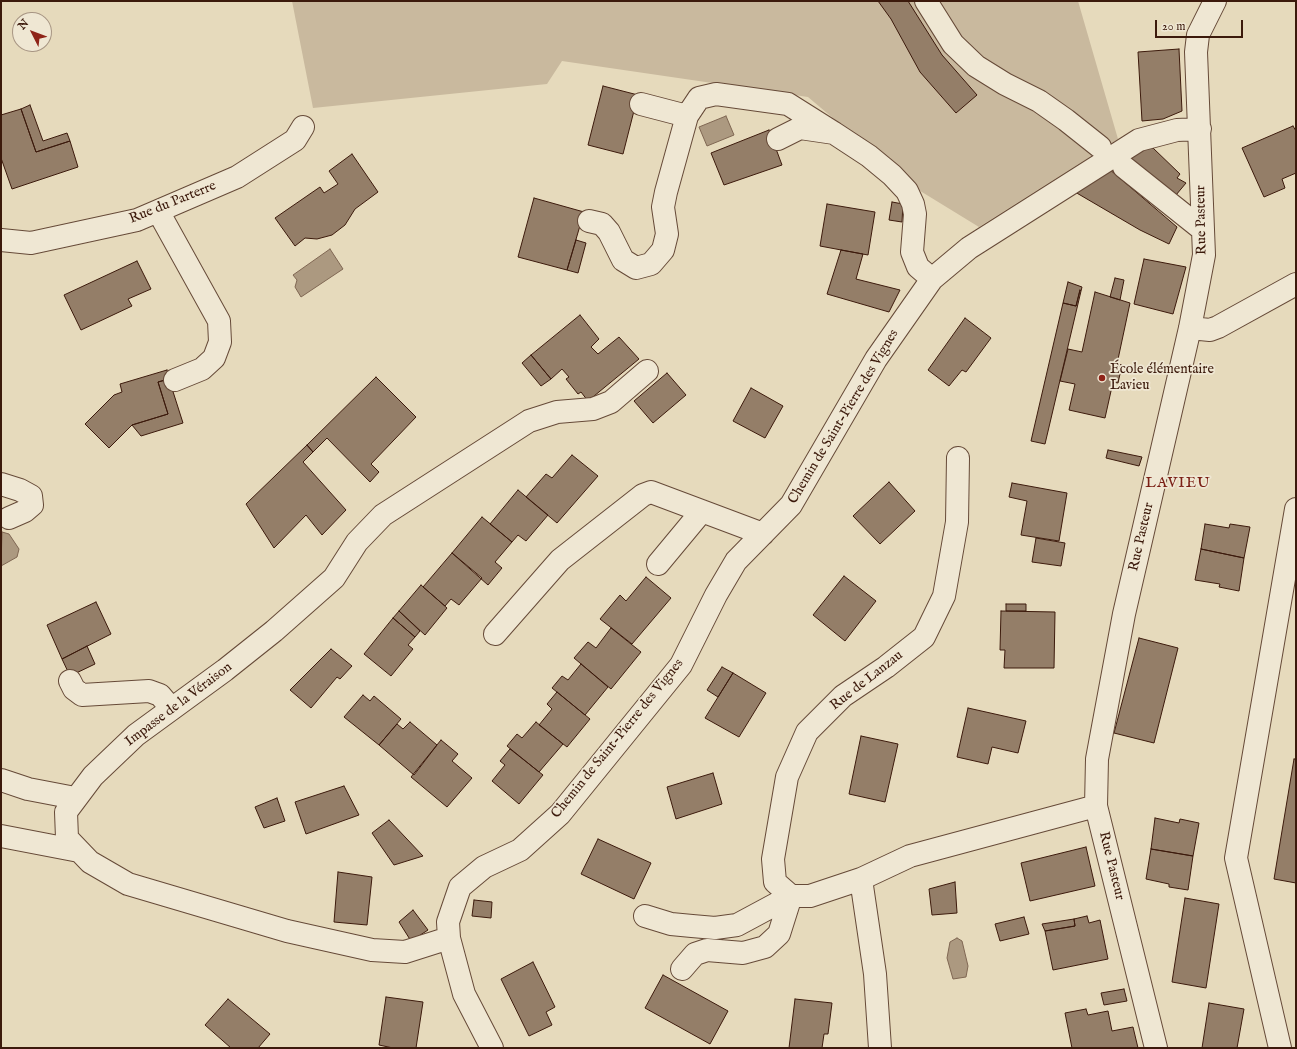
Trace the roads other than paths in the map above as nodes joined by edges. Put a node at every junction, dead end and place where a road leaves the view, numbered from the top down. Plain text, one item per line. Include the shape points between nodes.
1 (926, 1) edge
2 (1215, 1) edge
3 (641, 104) dead end
4 (687, 116) junction
5 (303, 127) dead end
6 (1200, 129) junction
7 (834, 133) junction
8 (778, 139) dead end
9 (1100, 147) dead end
10 (1124, 167) dead end
11 (167, 208) junction
12 (589, 221) dead end
13 (1203, 230) junction
14 (1, 240) edge
15 (932, 279) junction
16 (1296, 284) edge
17 (1190, 328) junction
18 (647, 371) dead end
19 (175, 380) dead end
20 (958, 458) dead end
21 (1, 484) edge
22 (1296, 509) edge
23 (702, 511) junction
24 (9, 518) dead end
25 (763, 534) junction
26 (1294, 535) edge
27 (658, 564) dead end
28 (495, 634) dead end
29 (70, 681) dead end
30 (171, 708) junction
31 (1, 780) edge
32 (75, 798) junction
33 (1096, 806) junction
34 (1, 836) edge
35 (79, 850) junction
36 (861, 878) junction
37 (791, 896) junction
38 (645, 916) dead end
39 (449, 938) junction
40 (682, 970) dead end
41 (492, 1048) edge
42 (880, 1048) edge
43 (1156, 1048) edge
44 (1280, 1048) edge

1 - 9 street via 953,44 976,66 1039,101
2 - 6 street, Rue Pasteur via 1198,35 1196,52
3 - 4 street
4 - 7 street via 699,98 716,94 788,104
4 - 12 street via 663,207 667,234 663,250 651,264 636,268 623,260 606,228 602,224
5 - 11 street, Rue du Parterre via 295,140 237,177
6 - 13 street, Rue Pasteur
6 - 15 street, Chemin de Saint-Pierre des Vignes via 1177,130 1139,140 969,248
7 - 8 street via 800,128
7 - 15 street via 869,156 907,191 915,214 912,252 918,267
10 - 13 street
11 - 14 street, Rue du Parterre via 137,220 30,243
11 - 19 street via 219,321 220,342 214,358 202,369
13 - 17 street, Rue Pasteur via 1204,255
15 - 25 street, Chemin de Saint-Pierre des Vignes via 876,359 791,505
16 - 17 street via 1218,327 1210,330
17 - 33 street, Rue Pasteur via 1124,614 1097,759
18 - 30 street, Impasse de la Véraison via 611,402 592,409 557,412 529,422 383,515 357,542 334,578 243,655
20 - 37 street, Rue de Lanzau via 957,522 944,596 924,637 843,696 807,732 787,777 773,859 775,882
21 - 24 street via 31,496 32,504 25,512
22 - 26 street
23 - 25 street
23 - 27 street
23 - 28 street via 651,492 644,495 560,560
25 - 39 street, Chemin de Saint-Pierre des Vignes via 736,561 681,664 560,814 520,850 484,867 460,888 448,922
26 - 44 street via 1236,858
29 - 30 street via 74,689 82,695 149,691 160,695
30 - 32 street, Impasse de la Véraison via 136,735 93,776
31 - 32 street via 28,789
32 - 35 street, Impasse de la Véraison via 66,812 67,838
33 - 36 street via 910,856
33 - 43 street, Rue Pasteur
34 - 35 street
35 - 39 street, Impasse de la Véraison via 90,862 128,884 287,931 372,950 405,952
36 - 37 street via 810,896
36 - 42 street via 875,974
37 - 38 street via 737,925 715,928 671,924
37 - 40 street via 779,934 765,947 743,953 707,950 695,954
39 - 41 street, Chemin de Saint-Pierre des Vignes via 464,994

